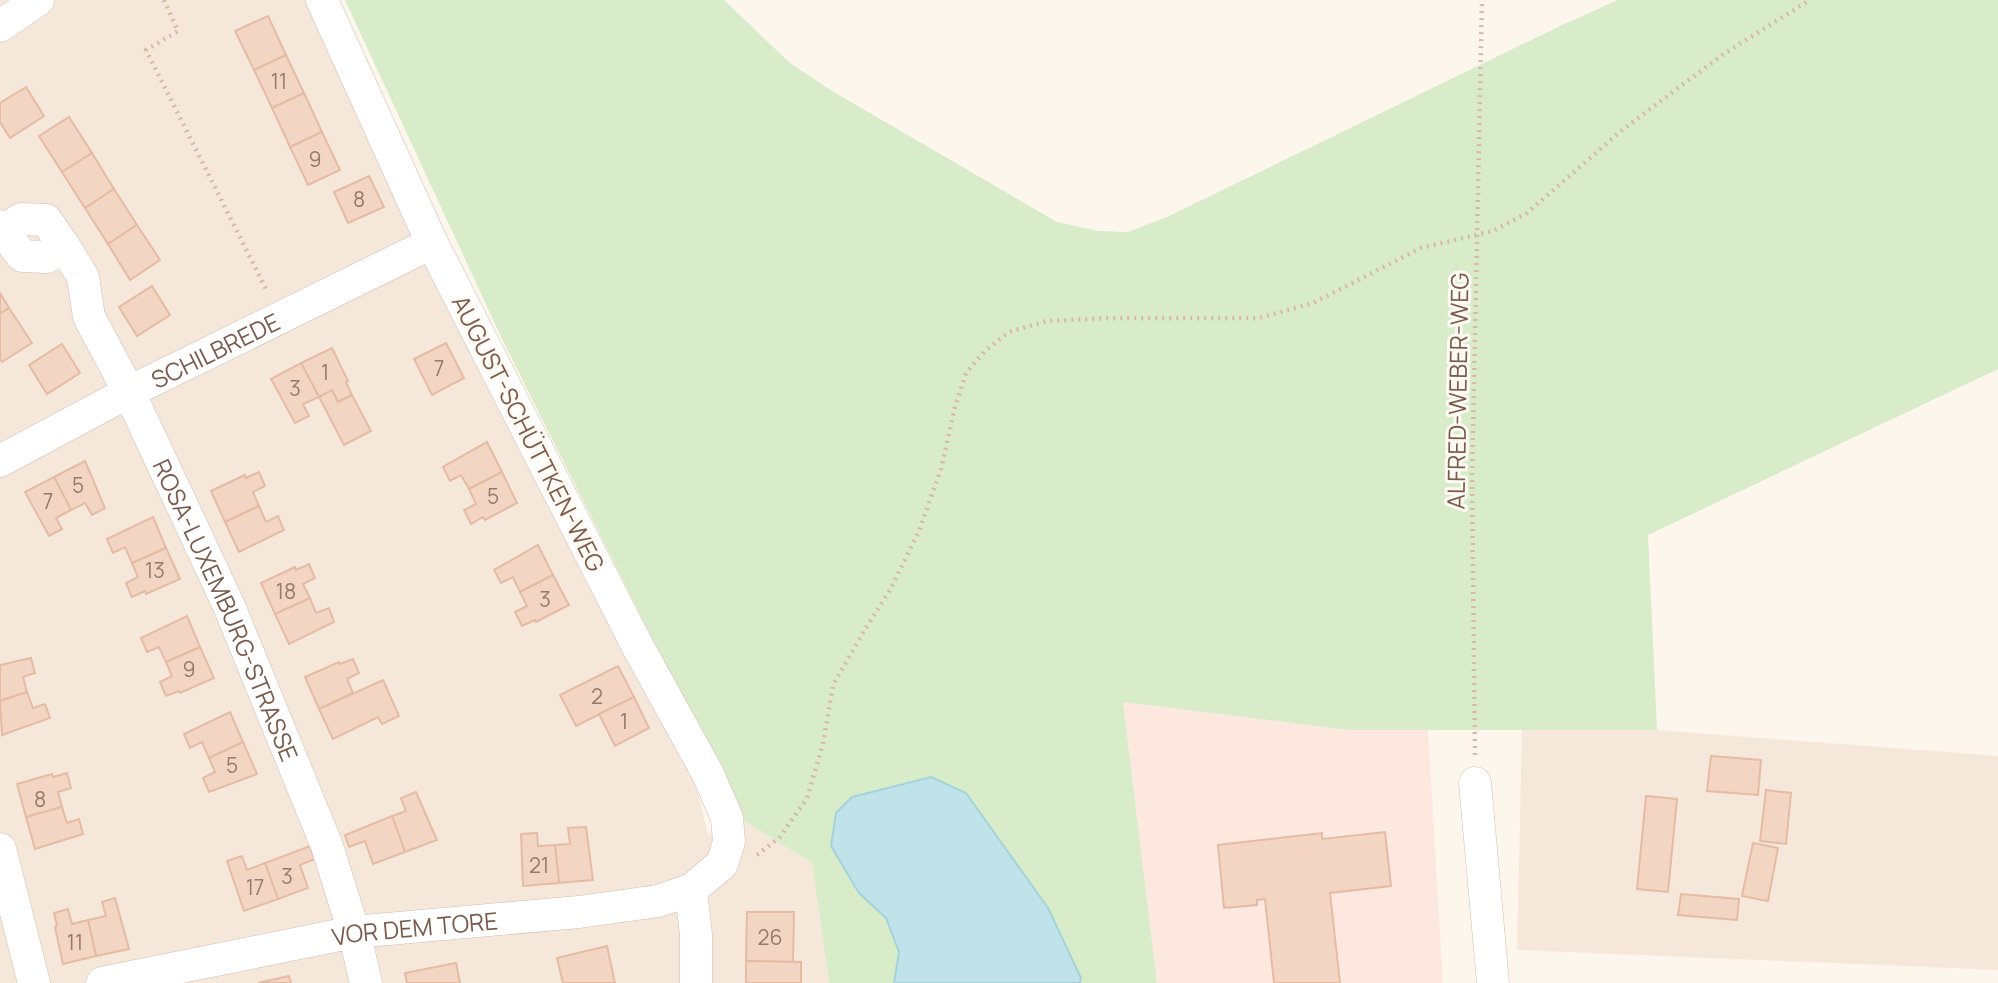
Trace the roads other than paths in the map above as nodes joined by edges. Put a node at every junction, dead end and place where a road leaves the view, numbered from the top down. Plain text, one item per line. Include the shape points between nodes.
1 (38, 0) edge
2 (322, 0) edge
3 (0, 26) edge
4 (2, 229) edge
5 (432, 243) junction
6 (129, 392) junction
7 (0, 461) edge
8 (1475, 783) road end
9 (0, 849) edge
10 (723, 864) joint
11 (691, 890) junction
12 (354, 932) junction
13 (34, 983) edge
14 (102, 983) edge
15 (366, 983) edge
16 (696, 983) edge
17 (1493, 983) edge

1 - 3 street
2 - 5 street, AUGUST-SCHÜTTKEN-WEG
4 - 6 street, ROSA-LUXEMBURG-STRASSE via 22,256 47,257 64,246 83,276 89,317
5 - 6 street, SCHILBREDE
5 - 10 street, AUGUST-SCHÜTTKEN-WEG via 638,647 708,774 727,818 729,842
6 - 7 street, SCHILBREDE
6 - 12 street, ROSA-LUXEMBURG-STRASSE via 229,606 327,846
8 - 17 street
9 - 13 street
10 - 11 street, VOR DEM TORE
11 - 12 street, VOR DEM TORE via 658,901 579,912
11 - 16 street
12 - 14 street, VOR DEM TORE
12 - 15 street, ROSA-LUXEMBURG-STRASSE

